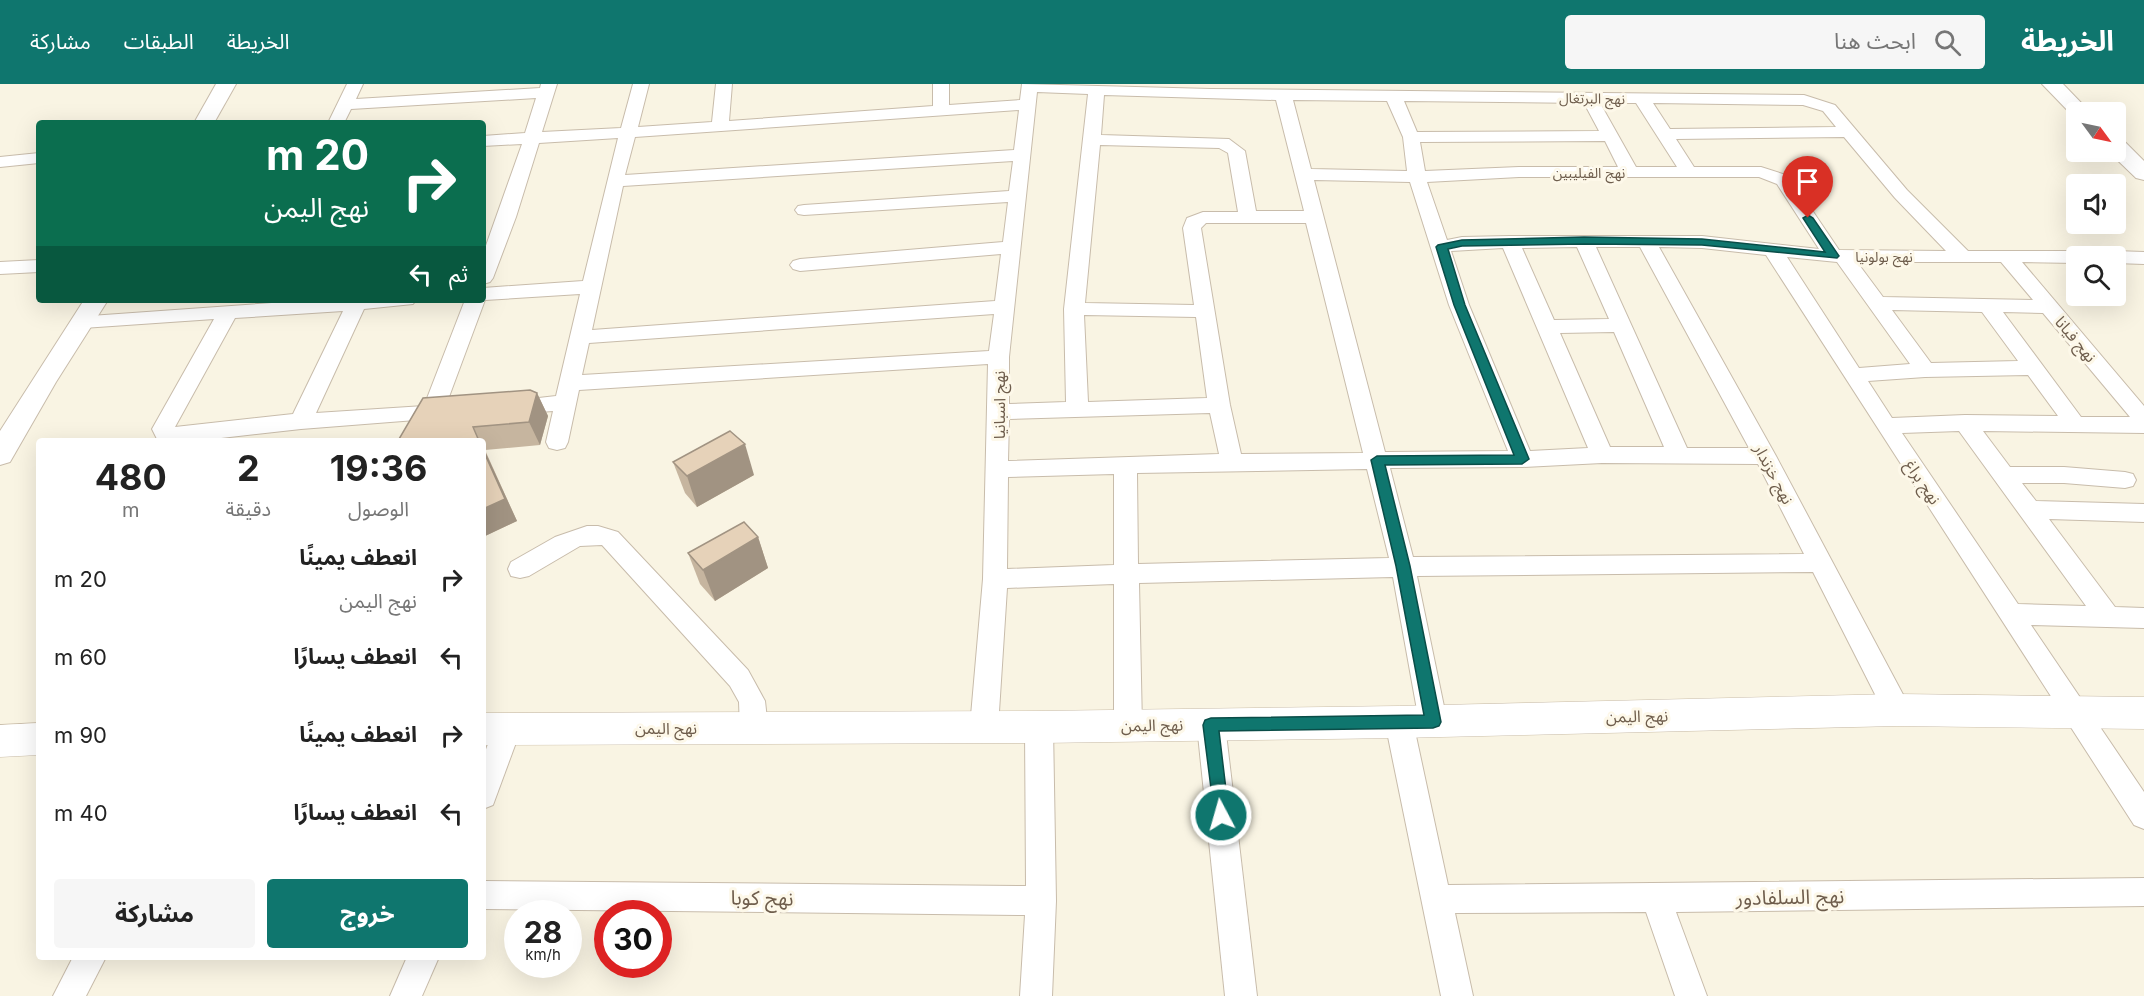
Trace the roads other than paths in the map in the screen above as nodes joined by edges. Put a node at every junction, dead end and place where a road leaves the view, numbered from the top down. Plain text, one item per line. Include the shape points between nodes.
1 (226, 84) edge
2 (355, 84) edge
3 (443, 84) edge
4 (641, 84) edge
5 (724, 84) edge
6 (940, 84) edge
7 (1600, 84) edge
8 (2052, 84) edge
9 (547, 88) edge
10 (1221, 89) edge
11 (1096, 90) junction
12 (1030, 92) edge
13 (1283, 94) junction
14 (1393, 95) junction
15 (435, 99) junction
16 (1599, 99) junction
17 (1642, 99) junction
18 (2070, 102) edge
19 (343, 105) junction
20 (941, 110) junction
21 (206, 120) edge
22 (337, 120) edge
23 (720, 127) junction
24 (1848, 132) junction
25 (629, 133) junction
26 (1666, 134) junction
27 (1610, 136) junction
28 (1411, 137) junction
29 (531, 138) junction
30 (1092, 140) junction
31 (486, 141) edge
32 (1021, 154) junction
33 (2126, 156) edge
34 (36, 158) edge
35 (0, 162) edge
36 (1688, 171) junction
37 (1630, 172) junction
38 (2144, 173) edge
39 (1302, 174) junction
40 (1417, 177) junction
41 (615, 181) junction
42 (1017, 196) junction
43 (804, 210) dead end
44 (507, 217) junction
45 (1248, 217) junction
46 (1315, 217) junction
47 (486, 219) edge
48 (1584, 241) junction
49 (1646, 241) junction
50 (1510, 242) junction
51 (1011, 247) junction
52 (1442, 247) junction
53 (1773, 250) junction
54 (1838, 256) junction
55 (1962, 256) junction
56 (2007, 257) junction
57 (2066, 257) edge
58 (2126, 257) edge
59 (2144, 258) edge
60 (800, 265) dead end
61 (36, 266) edge
62 (0, 268) edge
63 (486, 270) edge
64 (591, 287) junction
65 (486, 294) edge
66 (368, 303) edge
67 (474, 303) edge
68 (1878, 303) junction
69 (356, 304) junction
70 (1987, 305) junction
71 (1004, 307) junction
72 (2049, 307) junction
73 (1074, 309) junction
74 (89, 311) edge
75 (1206, 311) junction
76 (228, 312) junction
77 (1622, 325) junction
78 (1547, 327) junction
79 (580, 337) junction
80 (999, 357) junction
81 (2033, 368) junction
82 (1925, 370) junction
83 (1853, 375) junction
84 (568, 393) junction
85 (1219, 405) junction
86 (488, 409) edge
87 (1077, 409) junction
88 (465, 410) edge
89 (999, 412) junction
90 (432, 413) junction
91 (301, 421) junction
92 (1965, 423) junction
93 (2144, 423) edge
94 (2075, 424) junction
95 (1886, 426) junction
96 (557, 442) dead end
97 (0, 455) edge
98 (1602, 455) junction
99 (1680, 455) junction
100 (1765, 456) junction
101 (1522, 459) junction
102 (1377, 460) junction
103 (1232, 462) junction
104 (1125, 464) junction
105 (999, 469) junction
106 (2003, 475) junction
107 (2135, 479) edge
108 (2030, 510) junction
109 (2144, 511) edge
110 (1821, 563) junction
111 (1403, 566) junction
112 (520, 569) dead end
113 (1126, 573) junction
114 (995, 579) junction
115 (2011, 614) junction
116 (2108, 617) junction
117 (2144, 618) edge
118 (1897, 710) junction
119 (2076, 713) junction
120 (2144, 713) edge
121 (1416, 722) junction
122 (1211, 725) junction
123 (1128, 726) junction
124 (984, 727) junction
125 (754, 728) junction
126 (1039, 728) junction
127 (495, 729) edge
128 (36, 740) edge
129 (0, 741) edge
130 (486, 779) edge
131 (2144, 816) edge
132 (2144, 892) edge
133 (486, 895) edge
134 (1656, 898) junction
135 (1436, 899) junction
136 (1041, 901) junction
137 (88, 960) edge
138 (422, 960) edge
139 (69, 996) edge
140 (406, 996) edge
141 (1036, 996) edge
142 (1241, 996) edge
143 (1457, 996) edge
144 (1692, 996) edge

1 - 21 street
2 - 19 street
3 - 15 street
4 - 25 street
5 - 23 street
6 - 20 street
7 - 16 street
8 - 18 street
9 - 15 street
9 - 29 street
10 - 11 street, نهج البرتغال
10 - 13 street, نهج البرتغال
11 - 12 street, نهج البرتغال
11 - 30 street
12 - 20 street, نهج البرتغال
12 - 32 street, نهج اسبانيا
13 - 14 street, نهج البرتغال
13 - 39 street
14 - 16 street, نهج البرتغال
14 - 28 street
15 - 19 street
16 - 17 street, نهج البرتغال
16 - 27 street
17 - 24 street, نهج البرتغال via 1804,100 1829,108
17 - 26 street
19 - 22 street
20 - 23 street, نهج البرتغال
23 - 25 street, نهج البرتغال
24 - 26 street
24 - 55 street
25 - 29 street, نهج البرتغال
25 - 41 street
26 - 36 street
27 - 28 street
27 - 37 street
28 - 40 street
29 - 31 street, نهج البرتغال
29 - 44 street
30 - 45 street via 1230,146 1236,151
30 - 73 street
32 - 41 street
32 - 42 street, نهج اسبانيا
33 - 38 street
34 - 35 street
36 - 37 street, نهج الفيليبين
36 - 54 street, نهج الفيليبين via 1761,172 1783,180
37 - 40 street, نهج الفيليبين
39 - 40 street, نهج الفيليبين
39 - 46 street
40 - 52 street
41 - 64 street
42 - 43 street
42 - 51 street, نهج اسبانيا
44 - 47 street
44 - 63 street
45 - 46 street
45 - 75 street via 1203,218 1192,225
46 - 102 street
48 - 49 street, نهج بولونيا
48 - 50 street, نهج بولونيا
48 - 77 street
49 - 53 street, نهج بولونيا
49 - 100 street, نهج خزندار
50 - 52 street, نهج بولونيا
50 - 78 street
51 - 60 street
51 - 71 street, نهج اسبانيا
52 - 101 street via 1459,305
53 - 54 street, نهج بولونيا
53 - 83 street, نهج براغ
54 - 55 street, نهج بولونيا
54 - 68 street, نهج الفيليبين
55 - 56 street, نهج بولونيا
56 - 57 street, نهج بولونيا
56 - 72 street, نهج فيانا
58 - 59 street
61 - 62 street
64 - 65 street
64 - 79 street
66 - 69 street
67 - 90 street
68 - 70 street
68 - 82 street, نهج الفيليبين
69 - 76 street
69 - 91 street
70 - 72 street
70 - 81 street
71 - 79 street
71 - 80 street, نهج اسبانيا
72 - 93 street, نهج فيانا
73 - 75 street
73 - 87 street
74 - 76 street
74 - 97 street
75 - 85 street
76 - 91 street via 163,432 180,435
77 - 78 street
77 - 99 street
78 - 98 street
79 - 84 street
80 - 84 street
80 - 89 street, نهج اسبانيا
81 - 82 street
81 - 94 street
82 - 83 street
83 - 95 street, نهج براغ
84 - 86 street
84 - 96 street
85 - 87 street
85 - 103 street
87 - 89 street
88 - 90 street
89 - 105 street, نهج اسبانيا
90 - 91 street
92 - 94 street
92 - 95 street
92 - 106 street
93 - 94 street
95 - 115 street, نهج براغ
98 - 99 street
98 - 101 street
99 - 100 street
100 - 110 street, نهج خزندار
101 - 102 street
102 - 103 street
102 - 111 street
103 - 104 street
104 - 105 street
104 - 113 street
105 - 114 street, نهج اسبانيا
106 - 107 street
106 - 108 street
107 - 109 street
108 - 109 street
108 - 116 street
110 - 111 street
110 - 118 street, نهج خزندار
111 - 113 street
111 - 121 street
112 - 125 street via 578,537 596,534 610,538 739,678 752,701
113 - 114 street
113 - 123 street
114 - 124 street, نهج اسبانيا
115 - 116 street
115 - 119 street, نهج براغ
116 - 117 street
118 - 119 main road, نهج اليمن
118 - 121 main road, نهج اليمن
119 - 120 main road, نهج اليمن
119 - 131 street, نهج براغ
121 - 122 main road, نهج اليمن
121 - 135 street
122 - 123 main road, نهج اليمن
122 - 142 street
123 - 126 main road, نهج اليمن
124 - 125 main road, نهج اليمن
124 - 126 main road, نهج اليمن
125 - 127 main road, نهج اليمن
126 - 136 street
127 - 130 street
128 - 129 main road
132 - 134 street, نهج السلفادور
133 - 136 street, نهج كوبا
134 - 135 street, نهج السلفادور
134 - 144 street
135 - 143 street
136 - 141 street
137 - 139 street
138 - 140 street

